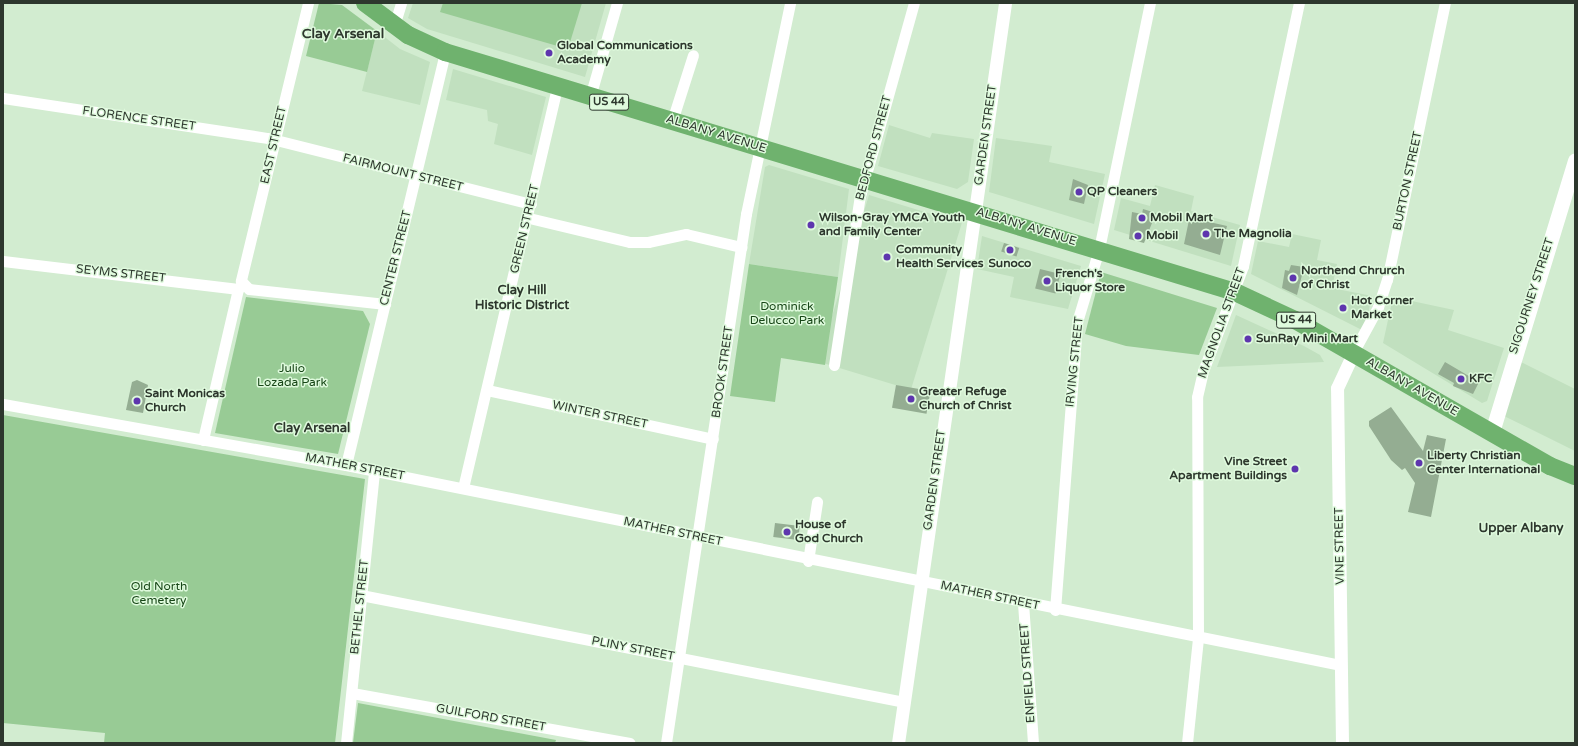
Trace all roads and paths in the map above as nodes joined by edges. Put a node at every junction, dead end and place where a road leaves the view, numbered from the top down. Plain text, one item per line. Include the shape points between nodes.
1 (308, 3) edge
2 (365, 3) edge
3 (401, 3) edge
4 (617, 3) edge
5 (790, 3) edge
6 (914, 3) edge
7 (1004, 3) edge
8 (1150, 3) edge
9 (1298, 3) edge
10 (1445, 3) edge
11 (394, 26) junction
12 (445, 52) junction
13 (693, 56) dead end
14 (557, 86) junction
15 (590, 97) junction
16 (3, 98) edge
17 (672, 121) junction
18 (275, 140) junction
19 (758, 146) junction
20 (1575, 160) edge
21 (416, 177) junction
22 (864, 179) junction
23 (531, 204) junction
24 (975, 211) junction
25 (529, 218) junction
26 (741, 246) junction
27 (1098, 249) junction
28 (3, 261) edge
29 (240, 288) junction
30 (1235, 292) junction
31 (385, 304) junction
32 (1352, 353) junction
33 (834, 365) dead end
34 (487, 390) junction
35 (3, 404) edge
36 (1492, 432) junction
37 (203, 440) junction
38 (713, 440) junction
39 (346, 465) junction
40 (374, 471) junction
41 (1575, 476) edge
42 (463, 488) junction
43 (817, 502) dead end
44 (698, 538) junction
45 (808, 560) junction
46 (920, 582) junction
47 (361, 595) junction
48 (1023, 603) junction
49 (1055, 610) junction
50 (1198, 638) junction
51 (680, 659) junction
52 (1341, 665) junction
53 (352, 693) junction
54 (904, 702) junction
55 (346, 743) edge
56 (630, 743) edge
57 (666, 743) edge
58 (898, 743) edge
59 (1033, 743) edge
60 (1187, 743) edge
61 (1342, 743) edge

1 - 18 street, EAST STREET
2 - 11 highway, ALBANY AVENUE / US 44
3 - 11 street
4 - 15 street
5 - 19 street, BROOK STREET
6 - 22 street, BEDFORD STREET
7 - 24 street, GARDEN STREET
8 - 27 street, IRVING STREET
9 - 30 street, MAGNOLIA STREET
10 - 32 street, BURTON STREET via 1385,290
11 - 12 highway, ALBANY AVENUE / US 44
12 - 14 highway, ALBANY AVENUE / US 44
12 - 21 street, CENTER STREET
13 - 17 street
14 - 15 highway, ALBANY AVENUE / US 44
14 - 23 street, GREEN STREET
15 - 17 highway, ALBANY AVENUE / US 44
16 - 18 street, FLORENCE STREET
17 - 19 highway, ALBANY AVENUE / US 44
18 - 21 street, FAIRMOUNT STREET
18 - 29 street, EAST STREET
19 - 22 highway, ALBANY AVENUE / US 44
19 - 26 street, BROOK STREET
20 - 36 main road, SIGOURNEY STREET
21 - 23 street, FAIRMOUNT STREET
21 - 31 street, CENTER STREET
22 - 24 highway, ALBANY AVENUE / US 44
22 - 33 street, BEDFORD STREET
23 - 25 street, GREEN STREET
24 - 27 highway, ALBANY AVENUE / US 44
24 - 46 street, GARDEN STREET
25 - 26 street via 630,242 648,242 686,234
25 - 34 street, GREEN STREET
26 - 38 street, BROOK STREET
27 - 30 highway, ALBANY AVENUE / US 44
27 - 49 street, IRVING STREET via 1077,322
28 - 29 street, SEYMS STREET
29 - 31 street, SEYMS STREET
29 - 37 street, EAST STREET
30 - 32 highway, ALBANY AVENUE / US 44 via 1295,320
30 - 50 street, MAGNOLIA STREET via 1203,370 1197,397
31 - 39 street, CENTER STREET
32 - 36 highway, ALBANY AVENUE / US 44
32 - 52 street, VINE STREET via 1337,388
34 - 38 street, WINTER STREET
34 - 42 street, GREEN STREET
35 - 37 street, MATHER STREET
36 - 41 highway, ALBANY AVENUE / US 44
37 - 39 street, MATHER STREET
38 - 44 street, BROOK STREET
39 - 40 street, MATHER STREET
40 - 42 street, MATHER STREET
40 - 47 street, BETHEL STREET
42 - 44 street, MATHER STREET
43 - 45 street
44 - 45 street, MATHER STREET
44 - 51 street, BROOK STREET
45 - 46 street, MATHER STREET
46 - 48 street, MATHER STREET
46 - 54 street, GARDEN STREET
47 - 51 street, PLINY STREET
47 - 53 street, BETHEL STREET
48 - 49 street, MATHER STREET
48 - 59 street, ENFIELD STREET
49 - 50 street, MATHER STREET
50 - 52 street, MATHER STREET
50 - 60 street, MAGNOLIA STREET
51 - 54 street, PLINY STREET
51 - 57 street, BROOK STREET
52 - 61 street, VINE STREET
53 - 55 street, BETHEL STREET
53 - 56 street, GUILFORD STREET
54 - 58 street, GARDEN STREET

